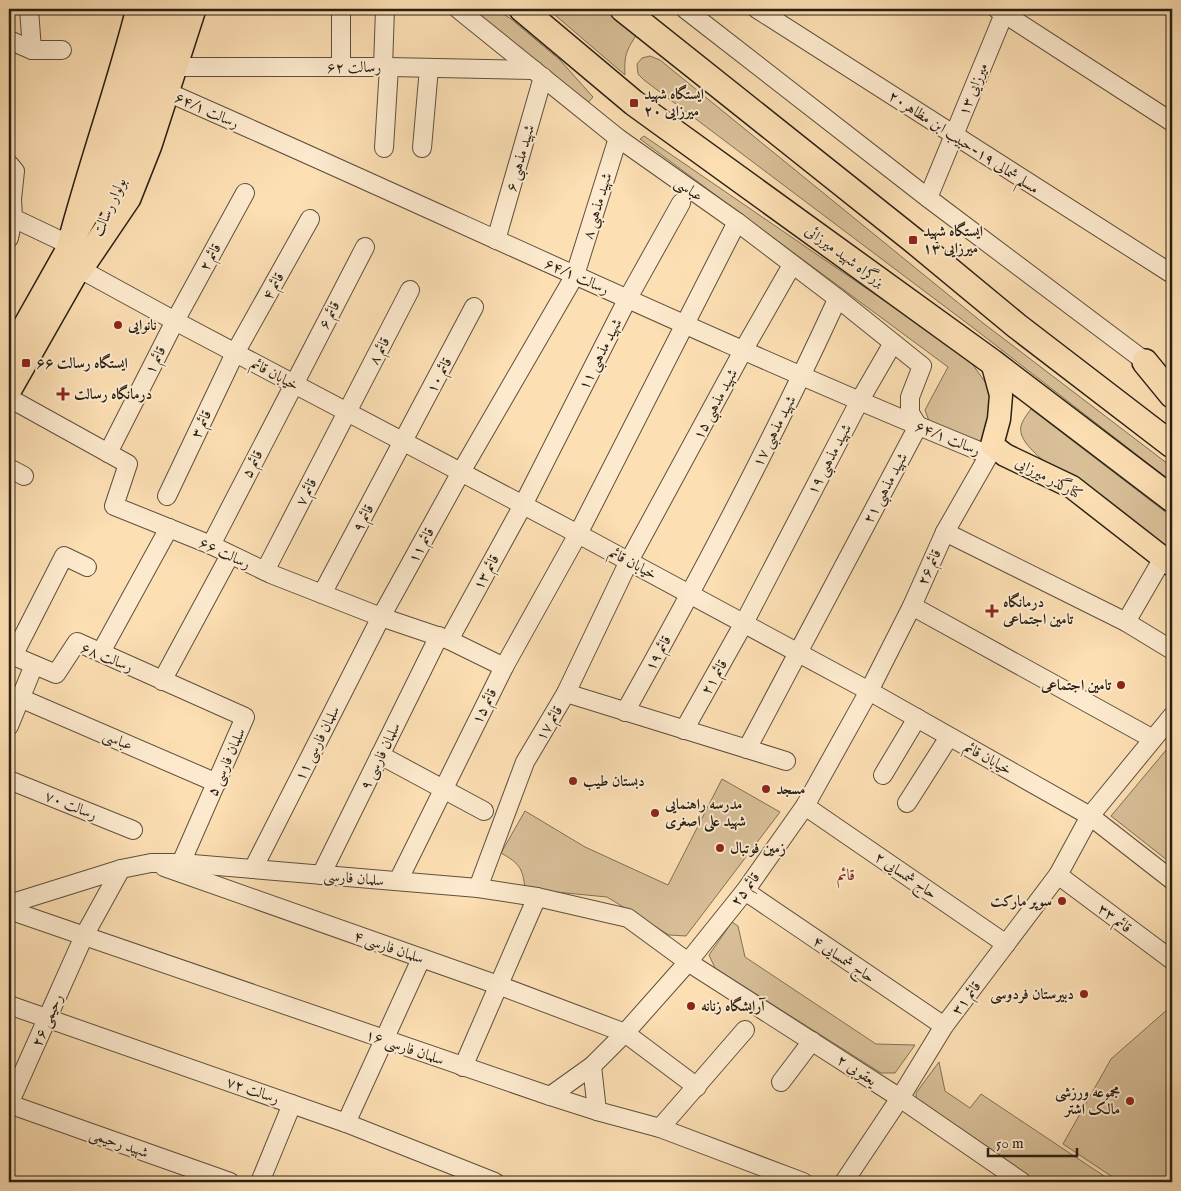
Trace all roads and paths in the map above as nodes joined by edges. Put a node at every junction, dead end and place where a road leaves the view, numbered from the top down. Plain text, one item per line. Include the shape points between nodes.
1 (29, 9) edge
2 (139, 9) edge
3 (162, 9) edge
4 (179, 9) edge
5 (193, 9) edge
6 (341, 9) edge
7 (385, 9) edge
8 (458, 9) edge
9 (522, 9) edge
10 (623, 9) edge
11 (685, 9) edge
12 (756, 9) edge
13 (1002, 10) edge
14 (9, 43) edge
15 (32, 50) junction
16 (62, 50) dead end
17 (175, 67) junction
18 (342, 67) junction
19 (386, 67) junction
20 (429, 68) junction
21 (538, 73) junction
22 (167, 92) junction
23 (1172, 122) edge
24 (954, 136) junction
25 (618, 138) junction
26 (384, 148) dead end
27 (422, 148) dead end
28 (9, 164) edge
29 (245, 193) dead end
30 (928, 198) junction
31 (681, 203) dead end
32 (13, 218) junction
33 (310, 219) dead end
34 (737, 222) junction
35 (9, 238) edge
36 (496, 240) junction
37 (70, 245) junction
38 (365, 247) dead end
39 (792, 265) junction
40 (80, 269) junction
41 (1172, 274) edge
42 (575, 275) junction
43 (410, 290) dead end
44 (628, 298) junction
45 (835, 304) dead end
46 (474, 307) dead end
47 (174, 321) junction
48 (686, 324) junction
49 (15, 331) edge
50 (893, 343) junction
51 (744, 349) junction
52 (9, 353) edge
53 (235, 353) junction
54 (992, 362) junction
55 (1145, 362) junction
56 (519, 375) joint
57 (802, 375) junction
58 (1172, 382) edge
59 (294, 384) junction
60 (9, 392) edge
61 (1172, 395) edge
62 (9, 398) edge
63 (860, 400) junction
64 (348, 412) junction
65 (918, 426) junction
66 (404, 442) junction
67 (1172, 445) edge
68 (990, 450) junction
69 (108, 453) junction
70 (462, 472) junction
71 (166, 496) dead end
72 (1172, 499) edge
73 (524, 505) junction
74 (169, 528) junction
75 (945, 532) junction
76 (578, 534) junction
77 (211, 545) junction
78 (230, 555) junction
79 (629, 561) junction
80 (1168, 562) edge
81 (87, 567) dead end
82 (265, 572) junction
83 (322, 594) junction
84 (690, 594) junction
85 (912, 606) junction
86 (382, 618) junction
87 (1126, 622) junction
88 (744, 623) junction
89 (444, 638) junction
90 (1172, 650) edge
91 (101, 652) junction
92 (797, 652) junction
93 (11, 655) edge
94 (34, 665) junction
95 (504, 667) junction
96 (162, 681) junction
97 (869, 691) junction
98 (566, 694) junction
99 (20, 698) junction
100 (625, 712) junction
101 (1172, 716) edge
102 (917, 718) junction
103 (9, 726) edge
104 (684, 730) junction
105 (950, 736) junction
106 (1153, 739) junction
107 (747, 749) junction
108 (380, 755) junction
109 (786, 761) dead end
110 (883, 775) dead end
111 (9, 780) edge
112 (217, 783) junction
113 (443, 788) junction
114 (907, 802) dead end
115 (805, 806) junction
116 (484, 811) dead end
117 (1090, 816) junction
118 (133, 830) dead end
119 (151, 863) junction
120 (182, 863) junction
121 (121, 869) junction
122 (253, 869) junction
123 (321, 875) junction
124 (1058, 875) junction
125 (1172, 880) edge
126 (398, 881) junction
127 (478, 888) junction
128 (745, 891) junction
129 (537, 897) junction
130 (9, 904) edge
131 (9, 910) edge
132 (84, 936) junction
133 (1006, 944) junction
134 (421, 959) junction
135 (1172, 960) edge
136 (688, 962) junction
137 (498, 985) junction
138 (9, 1005) edge
139 (48, 1018) junction
140 (944, 1026) junction
141 (744, 1030) dead end
142 (626, 1033) junction
143 (384, 1040) junction
144 (812, 1041) junction
145 (592, 1066) junction
146 (463, 1067) junction
147 (781, 1082) dead end
148 (697, 1087) junction
149 (550, 1096) junction
150 (900, 1098) junction
151 (9, 1104) edge
152 (292, 1104) junction
153 (597, 1111) junction
154 (346, 1123) junction
155 (660, 1128) junction
156 (230, 1182) edge
157 (260, 1182) edge
158 (495, 1182) edge
159 (802, 1182) edge
160 (844, 1182) edge
161 (1022, 1182) edge

1 - 15 street
2 - 37 highway
3 - 37 main road, بولوار رسالت via 104,186
4 - 40 main road, بولوار رسالت via 118,192
5 - 17 highway
6 - 18 street
7 - 19 street
8 - 21 street, عباسی
9 - 54 highway, بزرگراه شهید میرزائی via 634,103
10 - 67 highway via 1018,326
11 - 30 street
12 - 24 street, مسلم شمالی ۱۹-حبیب ابن مظاهر۲۰
13 - 23 street
13 - 24 street, میرزایی ۱۳
14 - 15 street
15 - 16 street
17 - 18 street, رسالت ۶۲
17 - 22 highway
18 - 19 street, رسالت ۶۲
19 - 20 street, رسالت ۶۲
19 - 26 street
20 - 21 street, رسالت ۶۲
20 - 27 street
21 - 25 street, عباسی
21 - 36 street, شهید مذهبی ۶
22 - 36 street, رسالت ۶۴/۱
22 - 40 highway via 128,198
24 - 30 street, میرزایی ۱۳
24 - 41 street, مسلم شمالی ۱۹-حبیب ابن مظاهر۲۰
25 - 34 street, عباسی
25 - 42 street, شهید مذهبی ۸
28 - 32 street via 15,171
29 - 47 street, قائم ۲
30 - 55 street
31 - 44 street, شهید مذهبی ۱۱
32 - 35 street
32 - 37 street
33 - 53 street, قائم ۴
34 - 39 street, عباسی
34 - 48 street, قائم ۱۵
36 - 42 street, رسالت ۶۴/۱
37 - 49 main road, بولوار رسالت
38 - 59 street, قائم ۶
39 - 50 street, عباسی
39 - 51 street, شهید مذهبی ۱۵
40 - 47 street, خیابان قائم
40 - 60 main road, بولوار رسالت
42 - 44 street, رسالت ۶۴/۱
42 - 56 street, شهید مذهبی ۸
43 - 64 street, قائم ۸
44 - 48 street, رسالت ۶۴/۱
44 - 73 street, شهید مذهبی ۱۱
45 - 57 street, شهید مذهبی ۱۷
46 - 66 street, قائم ۱۰
47 - 53 street, خیابان قائم
47 - 69 street, قائم ۱
48 - 51 street, رسالت ۶۴/۱
48 - 76 street, قائم ۱۵
49 - 52 main road, بولوار رسالت
50 - 63 street, شهید مذهبی ۱۹
50 - 65 street, عباسی via 922,366 910,397 910,413
51 - 57 street, رسالت ۶۴/۱
51 - 79 street, شهید مذهبی ۱۵
53 - 59 street, خیابان قائم
53 - 71 street, قائم ۳
54 - 68 main road via 1001,395 999,418
54 - 72 highway, بزرگراه شهید میرزائی
55 - 58 street
55 - 61 highway
56 - 70 street, قائم ۱۱
57 - 63 street, رسالت ۶۴/۱
57 - 84 street, شهید مذهبی ۱۷
59 - 64 street, خیابان قائم
59 - 77 street, قائم ۵
62 - 69 street, رسالت ۶۶
63 - 65 street, رسالت ۶۴/۱
63 - 88 street, شهید مذهبی ۱۹
64 - 66 street, خیابان قائم
64 - 82 street, قائم ۷
65 - 68 street, رسالت ۶۴/۱
65 - 92 street, شهید مذهبی ۲۱
66 - 70 street, خیابان قائم
66 - 83 street, قائم ۹
68 - 75 street, قائم ۲۶
68 - 80 main road, کنارگذر میرزایی via 1072,487
69 - 74 street, رسالت ۶۶ via 128,464 114,506
70 - 73 street, خیابان قائم
70 - 86 street, قائم ۱۱
73 - 76 street, خیابان قائم
73 - 89 street, قائم ۱۳
74 - 77 street, رسالت ۶۶
74 - 91 street
75 - 85 street, قائم ۲۶
75 - 87 street
76 - 79 street, خیابان قائم
76 - 95 street, قائم ۱۵
77 - 78 street, رسالت ۶۶
78 - 82 street, رسالت ۶۶
78 - 96 street
79 - 84 street, خیابان قائم
79 - 98 street, قائم ۱۷
80 - 87 street
81 - 93 street via 64,556
82 - 83 street, رسالت ۶۶
83 - 86 street, رسالت ۶۶
84 - 88 street, خیابان قائم
84 - 100 street, قائم ۱۹
85 - 97 street, قائم ۲۶
85 - 106 street
86 - 89 street, رسالت ۶۶
86 - 122 street, سلمان فارسی ۱۱
87 - 90 street
88 - 92 street, خیابان قائم
88 - 104 street, قائم ۲۱
89 - 95 street, رسالت ۶۶
89 - 108 street, سلمان فارسی ۹
91 - 94 street, رسالت ۶۸ via 77,642 56,674
91 - 96 street, رسالت ۶۸
92 - 97 street, خیابان قائم
92 - 107 street, شهید مذهبی ۲۱
93 - 94 street, رسالت ۶۸
94 - 99 street
95 - 113 street, قائم ۱۵
96 - 112 street, سلمان فارسی ۵ via 245,717
97 - 102 street, خیابان قائم
97 - 115 street, قائم ۲۵
98 - 100 street
98 - 127 street, قائم ۱۷ via 525,762
99 - 103 street
99 - 112 street, عباسی
100 - 104 street
101 - 106 street, قائم ۳۱
102 - 105 street, خیابان قائم
102 - 110 street
104 - 107 street
105 - 114 street
105 - 117 street, خیابان قائم
106 - 117 street, قائم ۳۱
107 - 109 street
108 - 113 street
108 - 123 street, سلمان فارسی ۹
111 - 118 street, رسالت ۷۰
112 - 120 street, سلمان فارسی ۵
113 - 116 street
113 - 126 street, قائم ۱۵
115 - 128 street, قائم ۲۵
115 - 133 street, حاج شمسایی ۲
117 - 124 street, قائم ۳۱
117 - 125 street, خیابان قائم
119 - 120 street, سلمان فارسی
119 - 121 street, سلمان فارسی
119 - 134 street, سلمان فارسی ۴
120 - 122 street, سلمان فارسی
121 - 130 street, سلمان فارسی
121 - 132 street, رحیمی ۲۶
122 - 123 street, سلمان فارسی
123 - 126 street, سلمان فارسی
124 - 133 street, قائم ۳۱
124 - 135 street, قائم ۳۳
126 - 127 street, سلمان فارسی
127 - 129 street, سلمان فارسی
128 - 136 street, قائم ۲۵
128 - 140 street, حاج شمسایی ۴
129 - 136 street, سلمان فارسی via 628,918
129 - 137 street
131 - 132 street, سلمان فارسی ۱۶
132 - 139 street, رحیمی ۲۶
132 - 143 street, سلمان فارسی ۱۶
133 - 140 street, قائم ۳۱
134 - 137 street, سلمان فارسی ۴
134 - 143 street
136 - 142 street, قائم ۲۵
136 - 144 street, یعقوبی ۲
137 - 142 street, سلمان فارسی ۴
137 - 146 street
138 - 139 street, رسالت ۷۲
139 - 151 street, رحیمی ۲۶
139 - 152 street, رسالت ۷۲
140 - 150 street, قائم ۳۱
141 - 148 street
142 - 145 street, قائم ۲۵
142 - 148 street, سلمان فارسی ۴
143 - 146 street, سلمان فارسی ۱۶
143 - 154 street
144 - 147 street
144 - 150 street, یعقوبی ۲
145 - 149 street, قائم ۲۵
145 - 153 street
146 - 149 street, سلمان فارسی ۱۶
148 - 155 street
149 - 153 street, سلمان فارسی ۱۶
150 - 160 street, قائم ۳۱
150 - 161 street, یعقوبی ۲
151 - 156 street, شهید رحیمی
152 - 154 street, رسالت ۷۲
152 - 157 street
153 - 155 street, سلمان فارسی ۱۶
154 - 158 street, رسالت ۷۲
155 - 159 street, سلمان فارسی ۱۶

